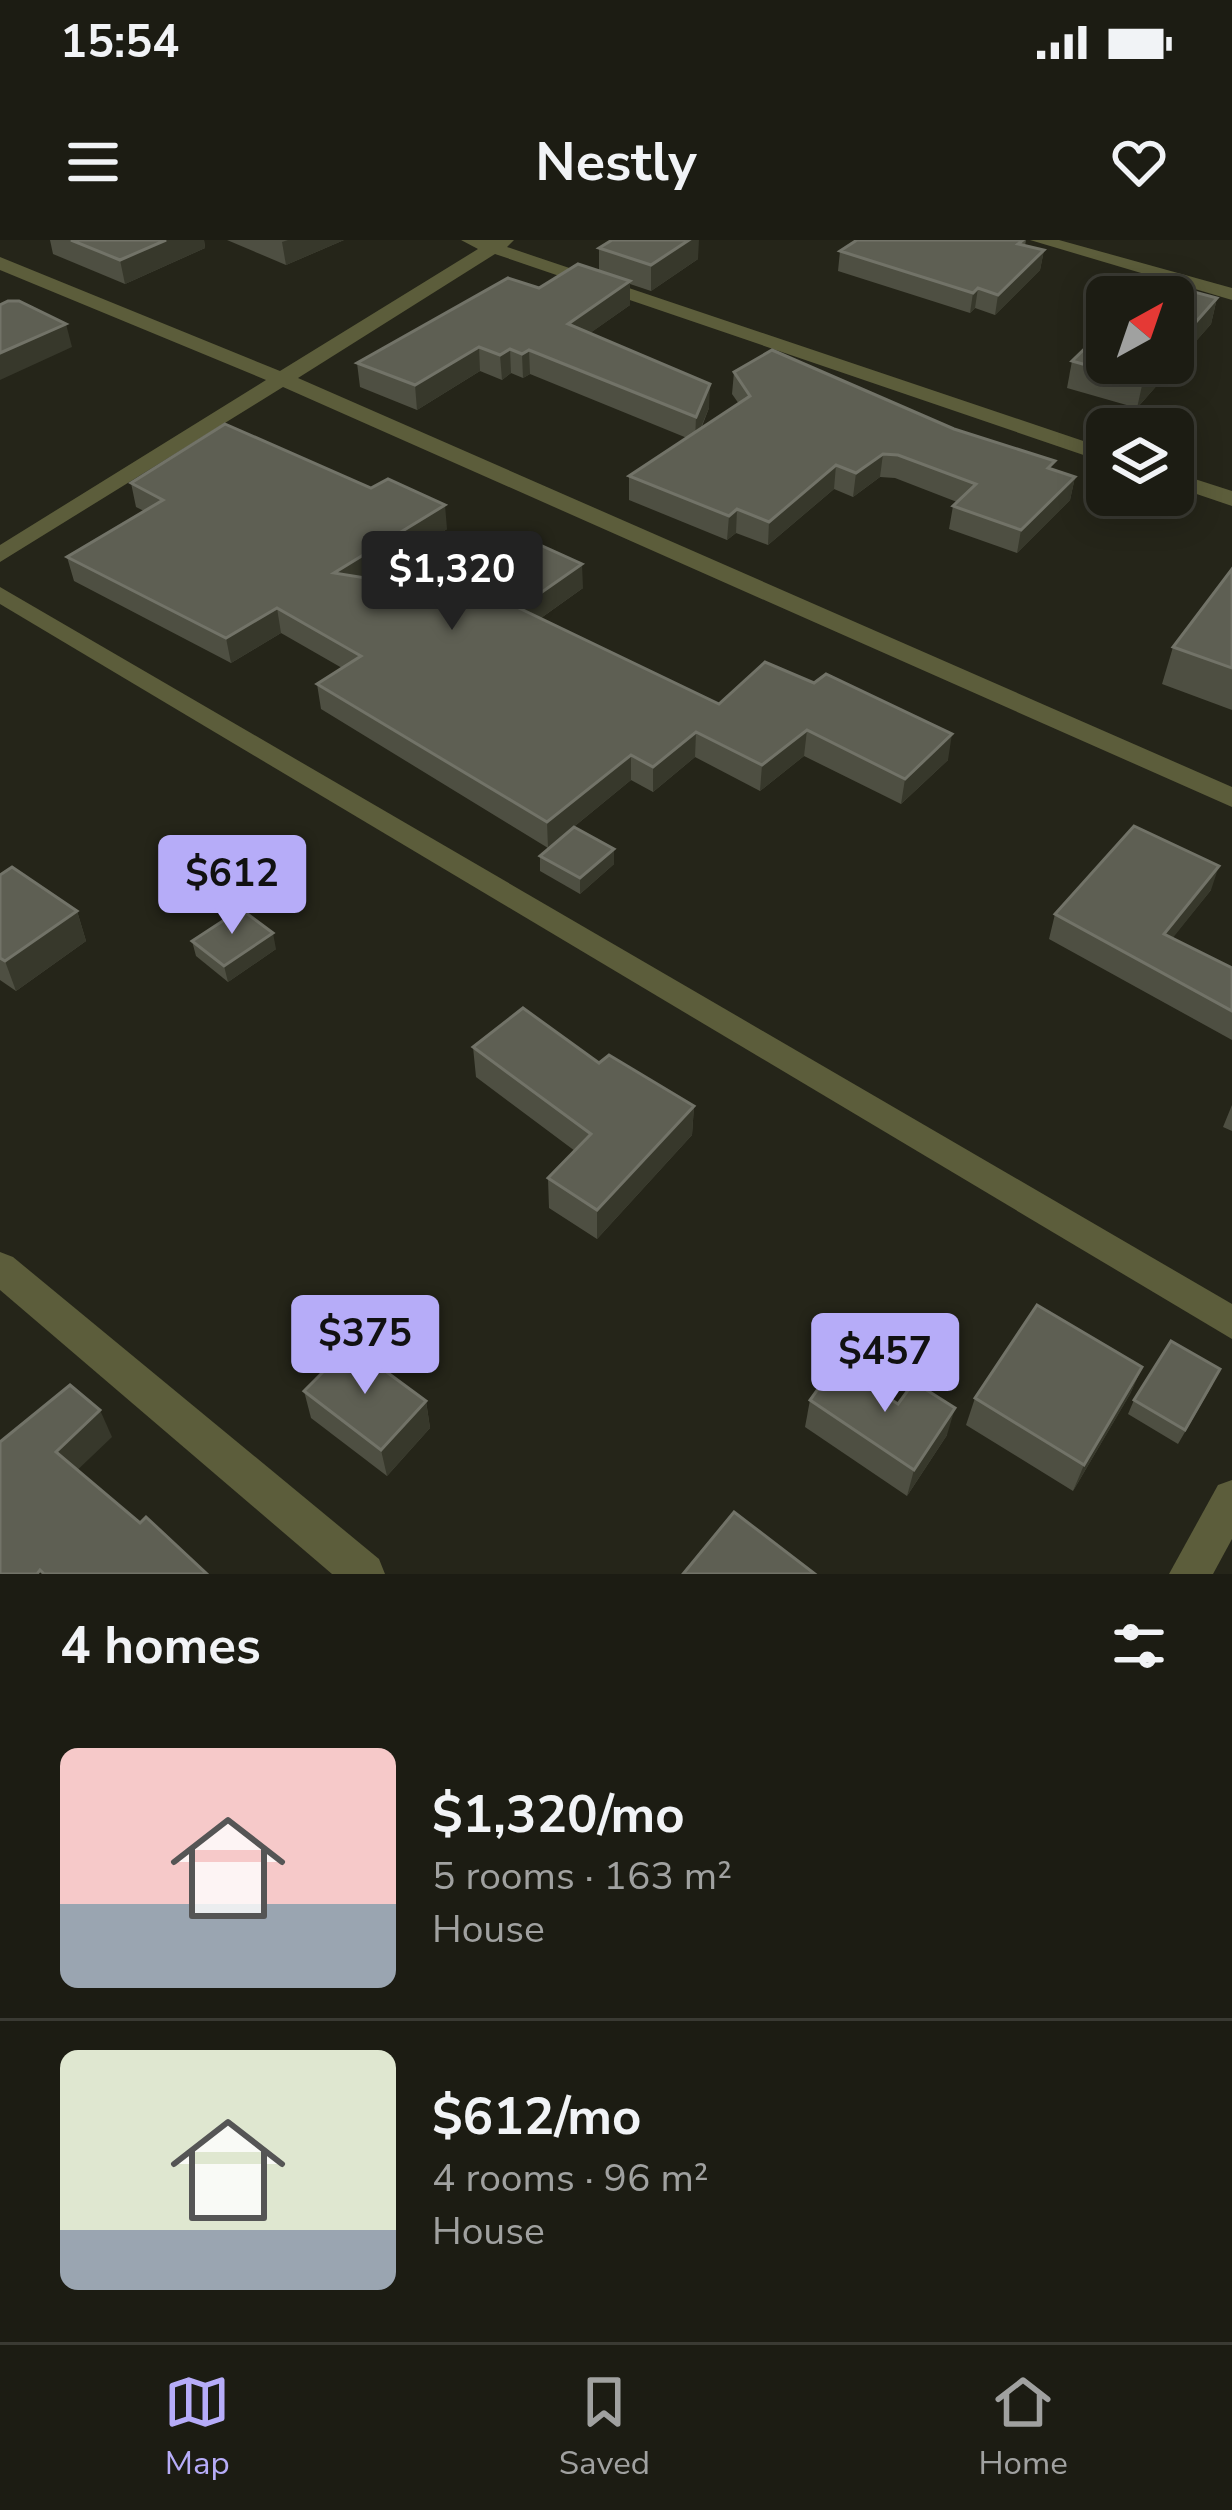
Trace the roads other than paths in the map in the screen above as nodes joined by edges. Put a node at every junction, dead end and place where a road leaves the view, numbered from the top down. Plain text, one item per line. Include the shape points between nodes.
1 (1039, 240) edge
2 (489, 243) edge
3 (0, 263) edge
4 (1232, 294) edge
5 (284, 380) junction
6 (1086, 450) edge
7 (1194, 486) edge
8 (1232, 499) edge
9 (0, 555) edge
10 (0, 594) edge
11 (1232, 798) edge
12 (0, 1268) edge
13 (1232, 1323) edge
14 (1232, 1499) edge
15 (364, 1574) edge
16 (1190, 1574) edge

1 - 4 street
2 - 5 street
2 - 6 street
3 - 5 street
5 - 9 street
5 - 11 street
7 - 8 street
10 - 13 street
12 - 15 street
14 - 16 street

